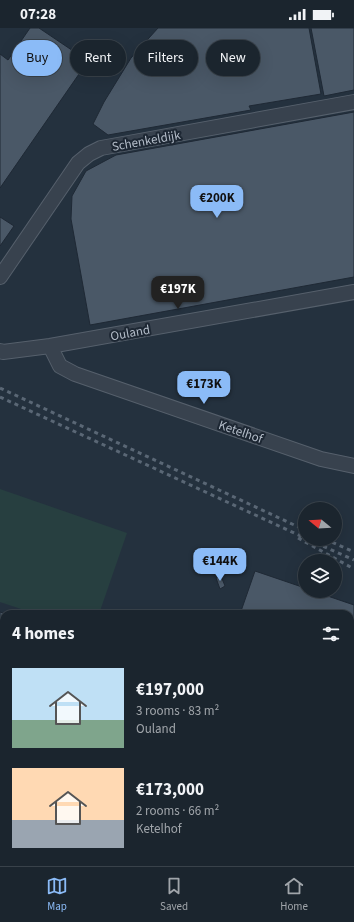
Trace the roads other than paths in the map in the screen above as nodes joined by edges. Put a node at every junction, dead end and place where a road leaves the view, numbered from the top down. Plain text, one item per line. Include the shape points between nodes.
1 (354, 102) edge
2 (0, 277) edge
3 (354, 292) edge
4 (50, 346) junction
5 (0, 351) edge
6 (354, 466) edge

1 - 2 street, Schenkeldijk via 101,148 78,164
3 - 4 street, Ouland
4 - 5 street, Ouland
4 - 6 street, Ketelhof via 60,366 75,374 322,459

